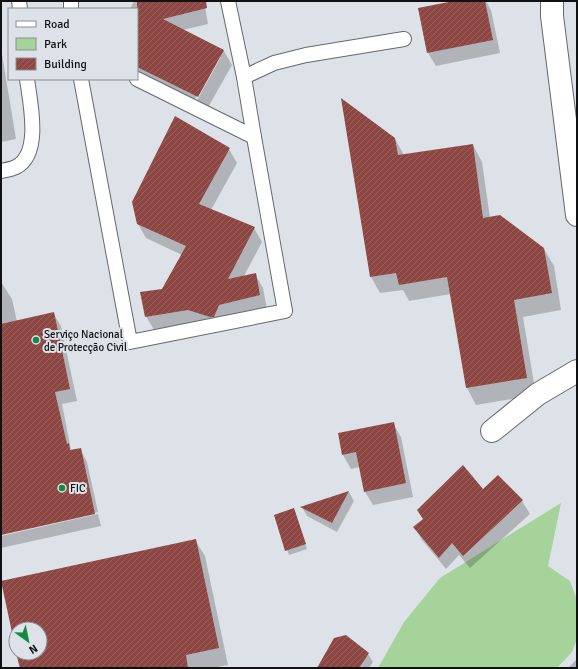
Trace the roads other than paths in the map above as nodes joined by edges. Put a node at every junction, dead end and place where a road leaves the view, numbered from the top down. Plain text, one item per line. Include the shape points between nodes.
1 (228, 1) edge
2 (552, 1) edge
3 (404, 39) dead end
4 (244, 76) junction
5 (138, 79) edge
6 (28, 80) edge
7 (81, 80) edge
8 (254, 137) junction
9 (1, 171) edge
10 (577, 215) edge
11 (577, 371) edge
12 (492, 431) dead end

1 - 4 lane
2 - 10 street
3 - 4 lane via 306,55 274,63
4 - 8 lane
5 - 8 lane
6 - 9 lane via 32,143 25,158 17,167
7 - 8 lane via 130,342 285,311
11 - 12 street via 538,394

